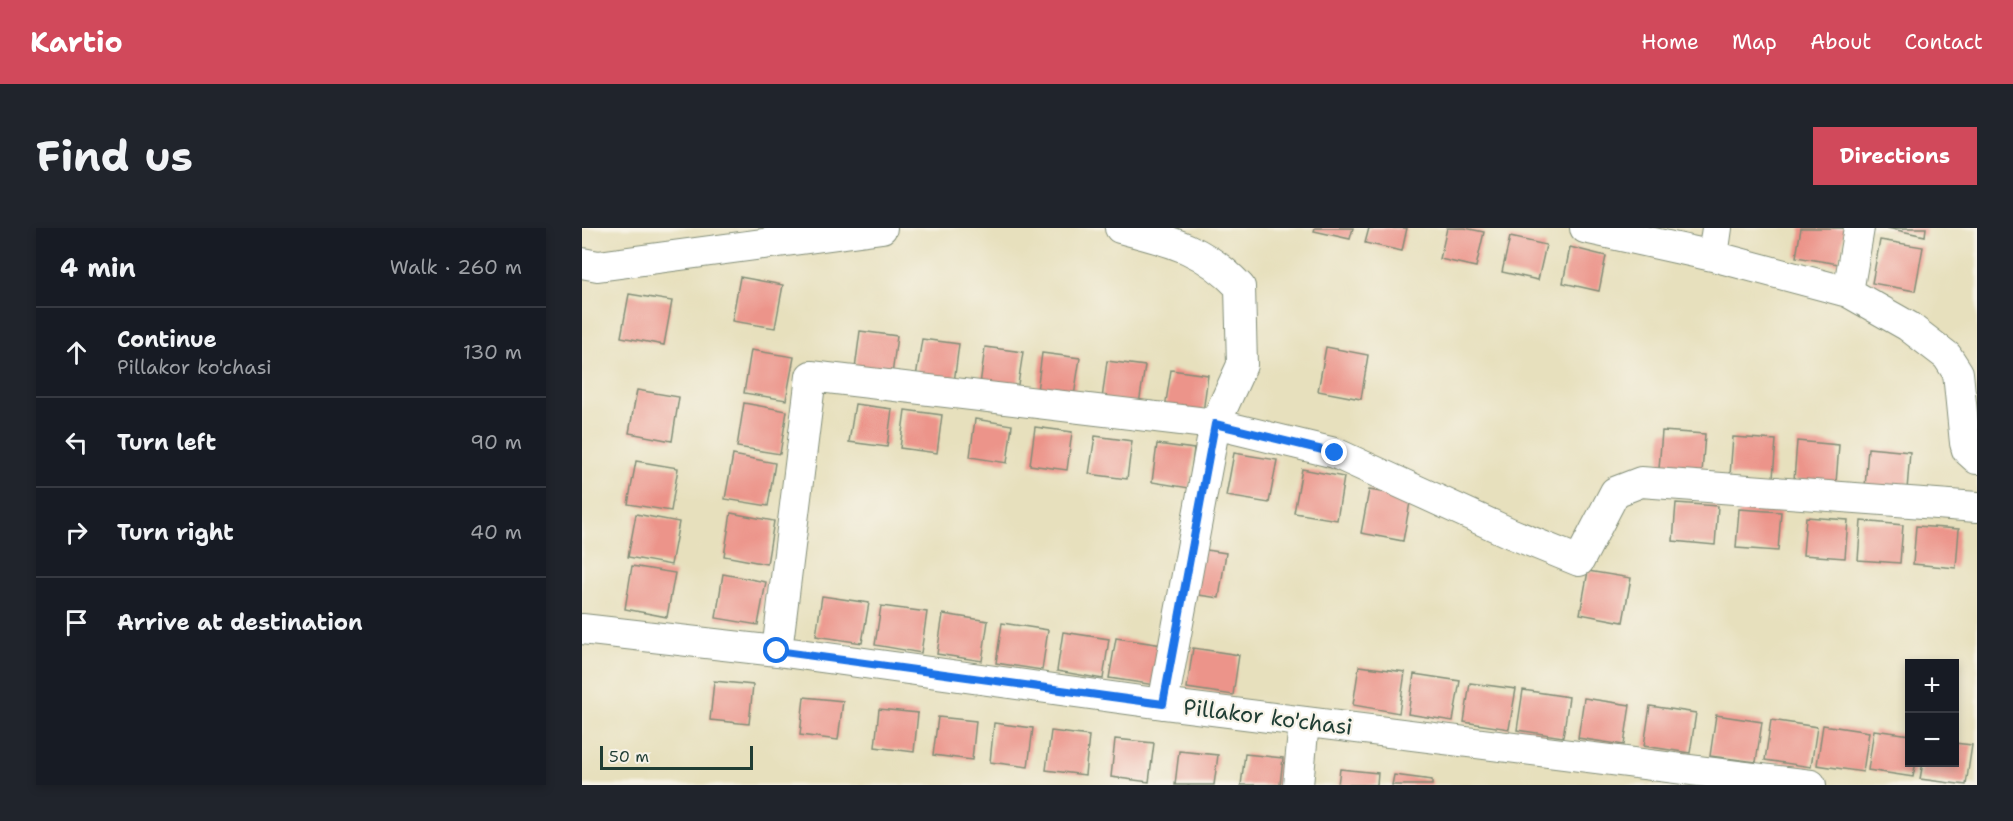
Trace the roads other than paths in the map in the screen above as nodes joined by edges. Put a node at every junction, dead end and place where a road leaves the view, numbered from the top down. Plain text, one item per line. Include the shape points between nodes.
1 (882, 228) edge
2 (1120, 228) edge
3 (1585, 228) edge
4 (1858, 228) edge
5 (1174, 235) edge
6 (1715, 242) edge
7 (582, 262) edge
8 (1848, 292) junction
9 (1215, 424) junction
10 (1977, 459) edge
11 (1977, 507) edge
12 (582, 629) edge
13 (777, 651) junction
14 (1163, 704) junction
15 (1304, 722) junction
16 (1298, 785) edge
17 (1811, 785) edge

1 - 7 street via 598,266
2 - 5 street
3 - 6 street
4 - 8 street
5 - 9 street via 1220,266 1240,287 1242,365
6 - 8 street
8 - 10 street via 1908,326 1947,356 1958,373 1967,450
9 - 11 street via 1335,453 1579,561 1615,492 1641,482
9 - 13 street via 811,376
9 - 14 street
12 - 13 street, Pillakor ko'chasi
13 - 14 street, Pillakor ko'chasi
14 - 15 street, Pillakor ko'chasi
15 - 16 street
15 - 17 street, Pillakor ko'chasi

